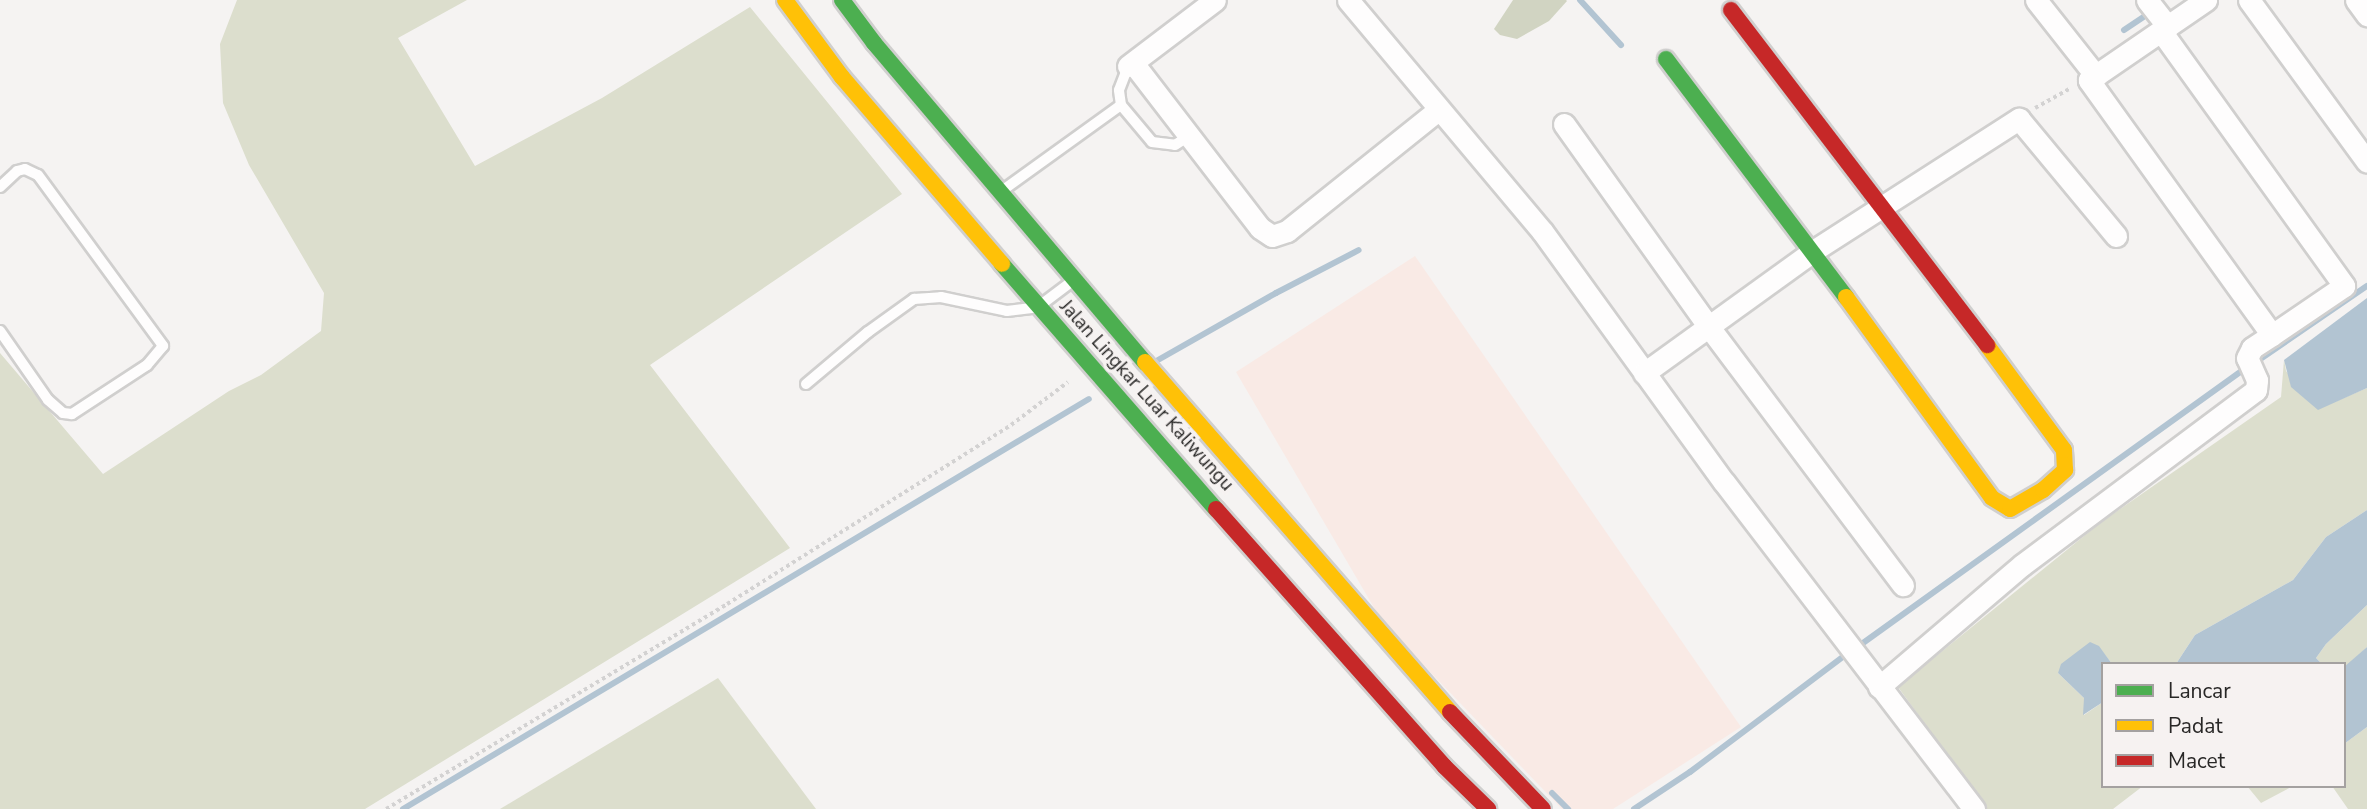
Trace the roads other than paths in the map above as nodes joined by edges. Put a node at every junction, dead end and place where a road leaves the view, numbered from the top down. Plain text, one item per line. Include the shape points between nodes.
1 (785, 0) edge
2 (842, 0) edge
3 (1214, 0) edge
4 (1348, 0) edge
5 (2036, 0) edge
6 (2147, 0) edge
7 (2206, 0) edge
8 (2249, 0) edge
9 (2356, 0) edge
10 (1731, 10) dead end
11 (2367, 15) edge
12 (2164, 29) junction
13 (1666, 58) dead end
14 (1130, 64) junction
15 (2092, 78) junction
16 (1121, 106) junction
17 (1438, 110) junction
18 (1563, 124) dead end
19 (1189, 136) junction
20 (2367, 162) edge
21 (0, 187) edge
22 (1000, 192) junction
23 (1880, 206) junction
24 (2116, 236) dead end
25 (1813, 251) junction
26 (1074, 280) junction
27 (1038, 307) junction
28 (1709, 327) junction
29 (0, 331) edge
30 (2272, 335) junction
31 (1644, 373) junction
32 (806, 384) dead end
33 (1903, 585) dead end
34 (1879, 687) junction
35 (1488, 809) edge
36 (1543, 809) edge
37 (1973, 809) edge

1 - 27 main road, Jalan Lingkar Luar Kaliwungu via 842,76
2 - 22 main road, Jalan Lingkar Luar Kaliwungu
3 - 14 street
4 - 17 street
5 - 15 street
6 - 12 street
7 - 12 street
8 - 20 street
9 - 11 street
10 - 23 main road
12 - 15 street
12 - 30 street via 2343,286
13 - 25 main road
14 - 16 lane via 1119,90
14 - 19 street
15 - 30 street
16 - 19 lane via 1152,142 1175,145
16 - 22 lane
17 - 19 street via 1287,231 1272,236 1260,228
17 - 31 street via 1542,231
18 - 28 street
21 - 29 lane via 17,171 38,175 163,346 147,365 72,414 48,400
22 - 26 main road, Jalan Lingkar Luar Kaliwungu
23 - 24 street via 2019,118
23 - 25 street
23 - 25 main road via 2064,450 2065,470 2021,505 2010,509 1992,498
25 - 28 street
26 - 27 lane
26 - 36 main road, Jalan Lingkar Luar Kaliwungu via 1454,716
27 - 32 lane via 1007,311 941,297 914,299
27 - 35 main road, Jalan Lingkar Luar Kaliwungu via 1444,766
28 - 31 street
28 - 33 street
30 - 34 street via 2252,348 2247,358 2257,380 2256,390 2245,400 2022,565
31 - 34 street
34 - 37 street

